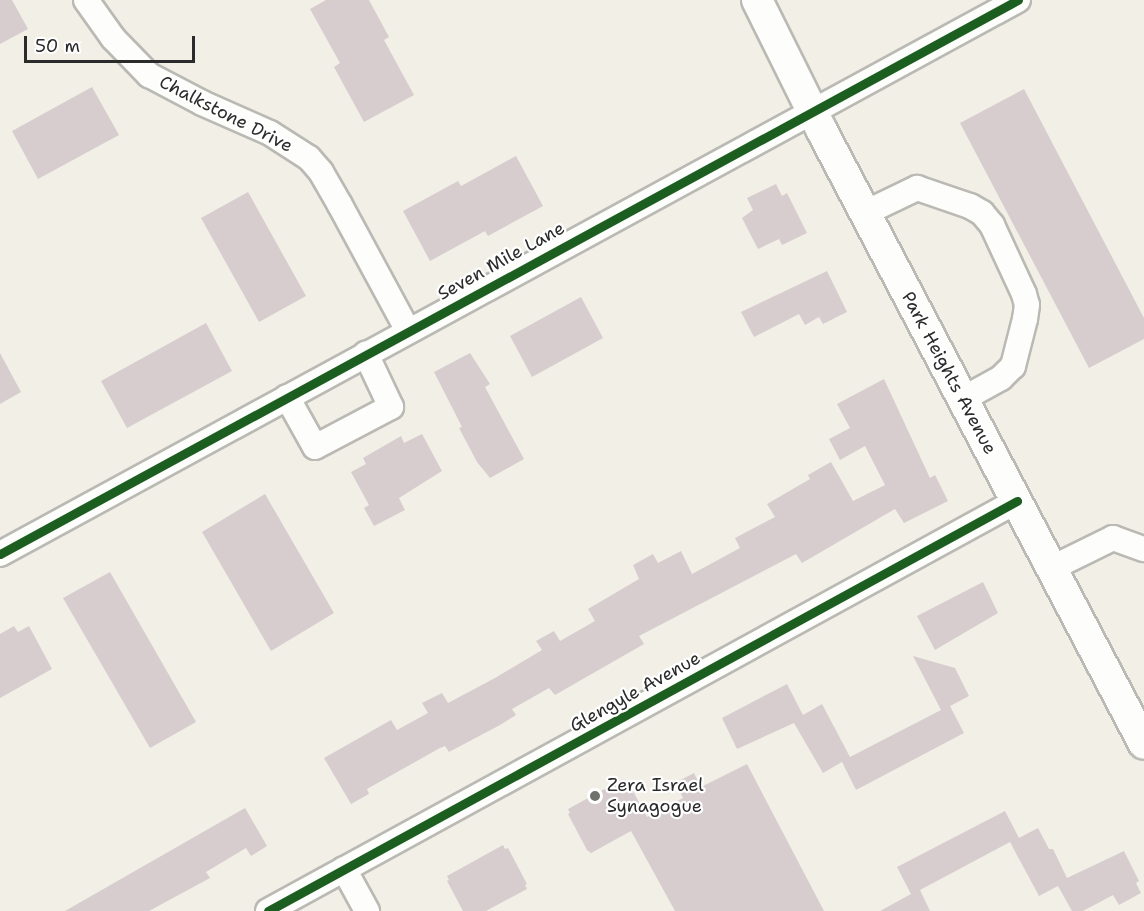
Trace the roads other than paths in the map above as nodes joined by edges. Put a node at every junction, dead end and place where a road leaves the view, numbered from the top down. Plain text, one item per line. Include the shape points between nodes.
1 (86, 0) edge
2 (757, 0) edge
3 (1018, 0) edge
4 (811, 111) junction
5 (865, 213) junction
6 (408, 331) junction
7 (366, 354) junction
8 (287, 397) junction
9 (963, 399) junction
10 (1017, 501) junction
11 (1144, 549) edge
12 (0, 554) edge
13 (1052, 568) junction
14 (1144, 744) edge
15 (344, 869) junction
16 (268, 911) edge
17 (367, 911) edge

1 - 6 street, Chalkstone Drive via 113,38 149,75 270,133 309,158 336,197
2 - 4 main road, Park Heights Avenue
3 - 4 street, Seven Mile Lane
4 - 5 main road, Park Heights Avenue
4 - 6 street, Seven Mile Lane
5 - 9 main road, Park Heights Avenue
5 - 9 street via 917,188 970,206 992,225 1024,294 1025,320 1013,366 1001,378
6 - 7 street, Seven Mile Lane
7 - 8 street, Seven Mile Lane
7 - 8 street via 391,407 315,447
8 - 12 street, Seven Mile Lane
9 - 10 main road, Park Heights Avenue
10 - 13 main road, Park Heights Avenue
10 - 15 street, Glengyle Avenue
11 - 13 street via 1113,538
13 - 14 main road, Park Heights Avenue
15 - 16 street, Glengyle Avenue
15 - 17 street

